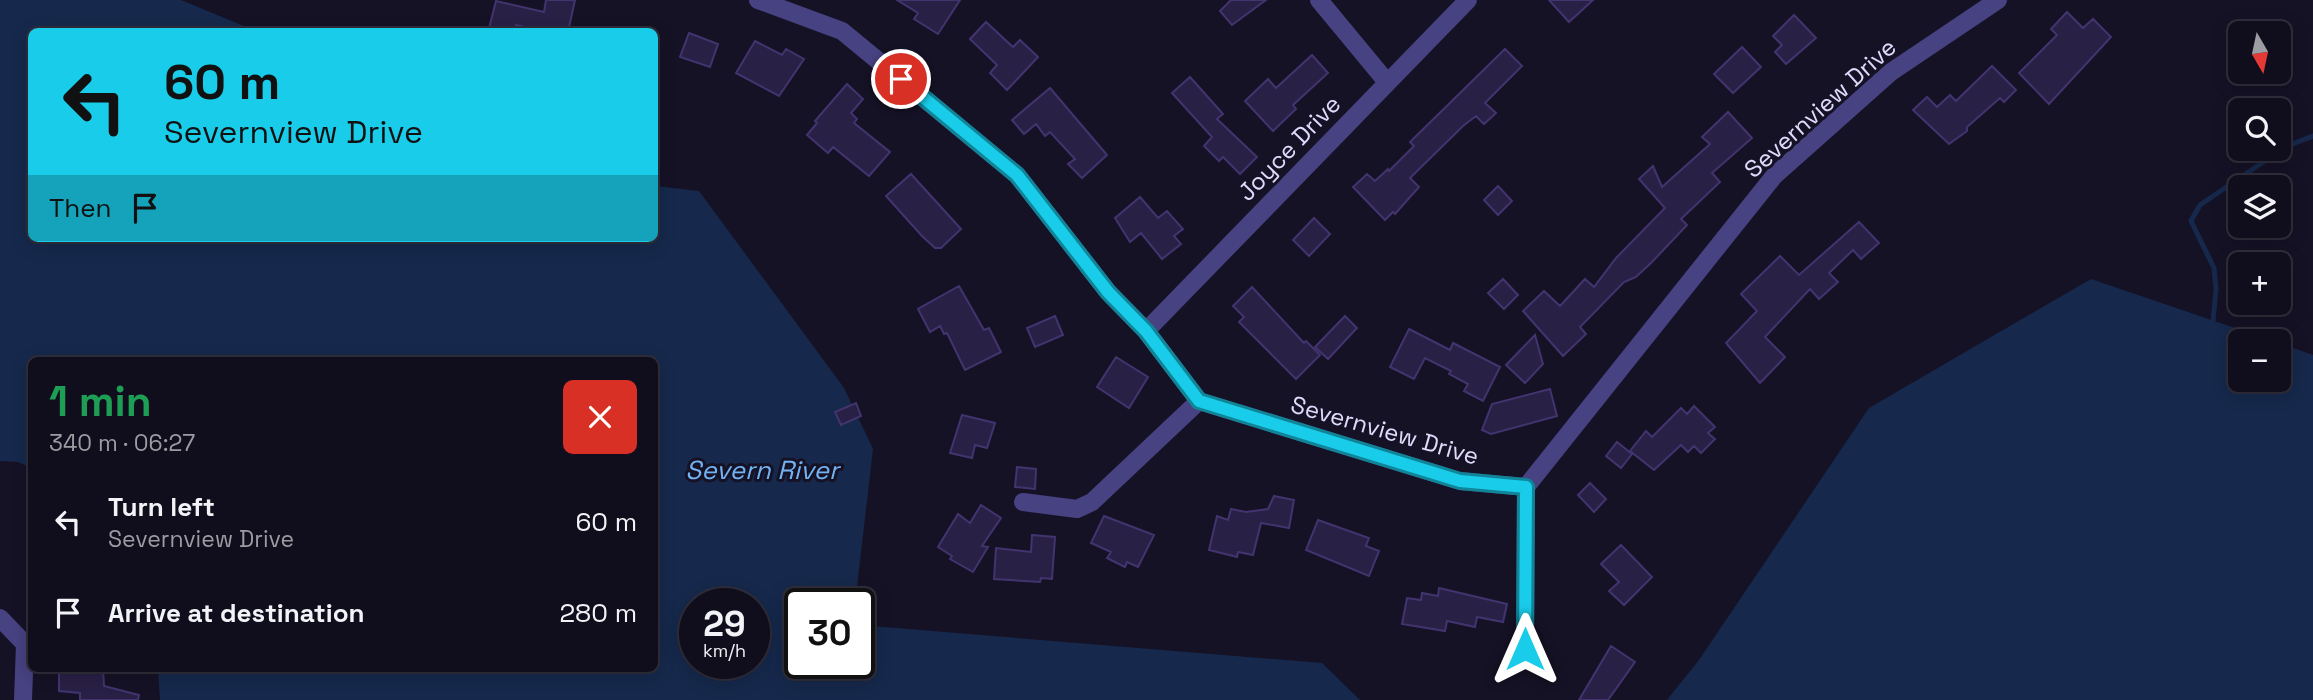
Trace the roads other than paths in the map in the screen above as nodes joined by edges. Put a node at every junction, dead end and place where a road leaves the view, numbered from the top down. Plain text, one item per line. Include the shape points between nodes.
1 (758, 0) edge
2 (1319, 0) edge
3 (1468, 0) edge
4 (1998, 0) edge
5 (1386, 81) junction
6 (1146, 331) junction
7 (1199, 401) junction
8 (1526, 487) junction
9 (1023, 502) dead end
10 (0, 618) edge
11 (1525, 649) dead end
12 (23, 700) edge

1 - 6 street via 842,31 1017,175 1108,292
2 - 5 street
3 - 5 street, Joyce Drive
4 - 8 street, Severnview Drive via 1891,72 1774,176
5 - 6 street, Joyce Drive
6 - 7 street
7 - 8 street, Severnview Drive via 1460,481
7 - 9 street via 1092,502 1077,509
8 - 11 street
10 - 12 street via 25,644

